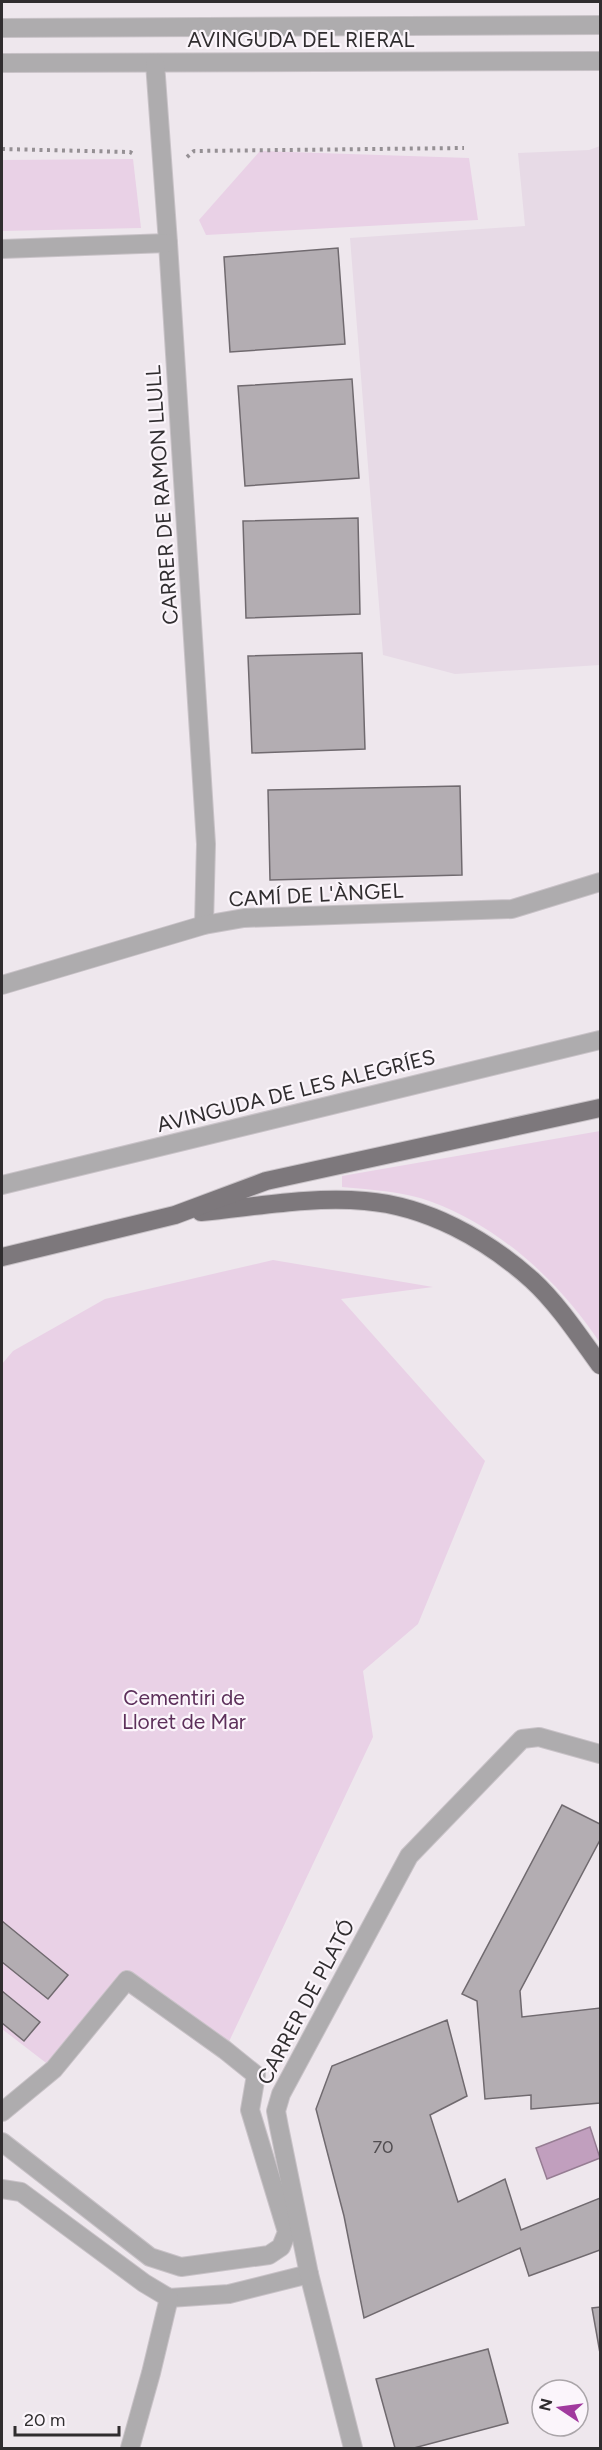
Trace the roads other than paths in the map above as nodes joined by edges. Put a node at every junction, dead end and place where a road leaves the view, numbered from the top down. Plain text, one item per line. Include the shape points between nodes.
1 (600, 26) edge
2 (2, 28) edge
3 (600, 61) edge
4 (2, 63) edge
5 (154, 63) junction
6 (168, 243) junction
7 (2, 249) edge
8 (600, 882) edge
9 (204, 925) junction
10 (2, 985) edge
11 (600, 1040) edge
12 (600, 1108) edge
13 (2, 1185) edge
14 (175, 1215) junction
15 (2, 1257) edge
16 (600, 1365) edge
17 (600, 1754) edge
18 (2, 2112) edge
19 (2, 2142) edge
20 (2, 2188) edge
21 (309, 2274) junction
22 (169, 2298) junction
23 (130, 2448) edge
24 (353, 2448) edge

1 - 2 street, AVINGUDA DEL RIERAL
3 - 5 street, AVINGUDA DEL RIERAL
4 - 5 street, AVINGUDA DEL RIERAL
5 - 6 street, CARRER DE RAMON LLULL
6 - 7 street
6 - 9 street, CARRER DE RAMON LLULL via 206,844
8 - 9 street, CAMÍ DE L'ÀNGEL via 512,909 259,916
9 - 10 street, CAMÍ DE L'ÀNGEL
11 - 13 street, AVINGUDA DE LES ALEGRÍES
12 - 14 main road via 266,1181
14 - 15 main road
14 - 16 main road via 313,1201 366,1201 417,1212 456,1227 495,1249 533,1281
17 - 21 street, CARRER DE PLATÓ via 539,1737 522,1739 409,1856 281,2094 276,2111
18 - 19 street via 54,2069 127,1980 256,2075 249,2110 287,2232 281,2247 269,2256 180,2267 150,2257
20 - 22 street via 21,2192
21 - 22 street via 229,2294
21 - 24 street, CARRER DE PLATÓ
22 - 23 street

